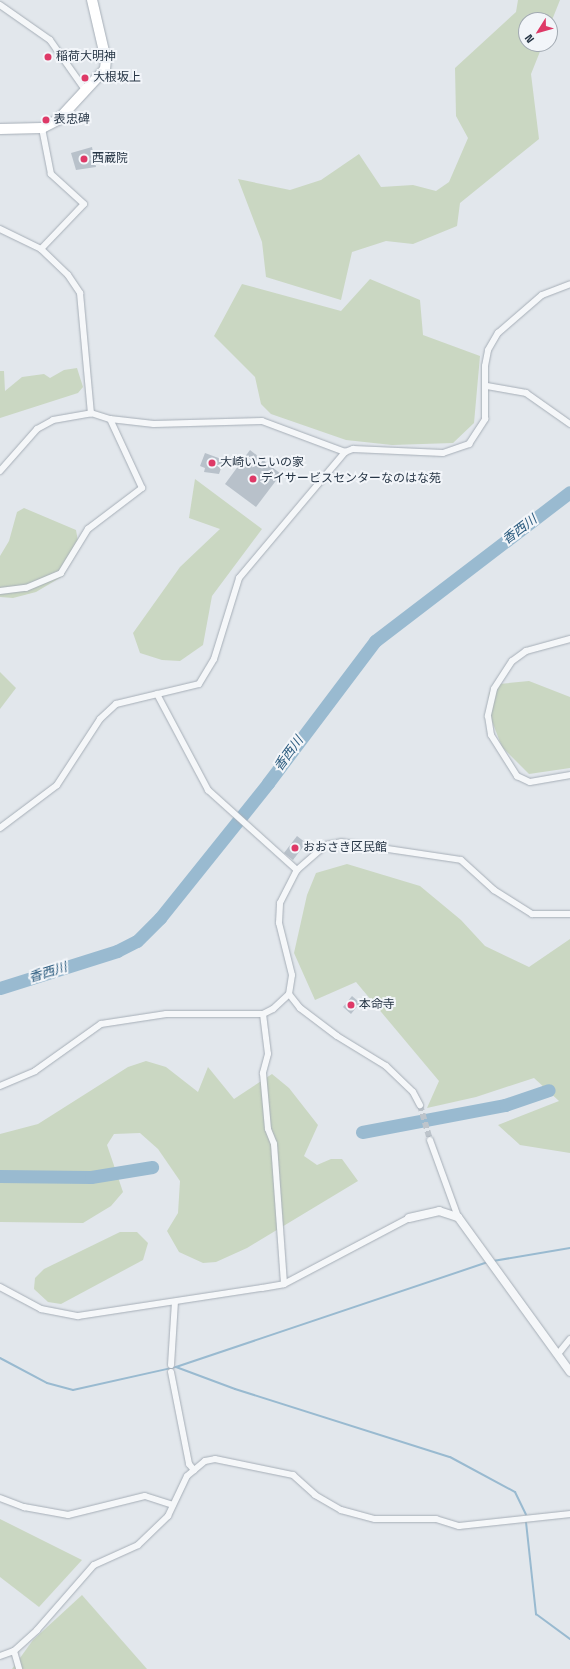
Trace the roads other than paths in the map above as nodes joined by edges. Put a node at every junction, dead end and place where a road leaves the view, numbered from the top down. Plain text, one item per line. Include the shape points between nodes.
1 (92, 0) edge
2 (0, 5) edge
3 (86, 91) junction
4 (42, 128) junction
5 (0, 129) edge
6 (0, 229) edge
7 (41, 250) junction
8 (570, 284) edge
9 (486, 386) junction
10 (91, 413) junction
11 (110, 419) junction
12 (570, 424) edge
13 (345, 452) junction
14 (0, 471) edge
15 (0, 591) edge
16 (570, 638) edge
17 (157, 694) junction
18 (570, 775) edge
19 (0, 828) edge
20 (297, 870) junction
21 (570, 914) edge
22 (289, 994) junction
23 (262, 1014) junction
24 (0, 1086) edge
25 (420, 1105) tunnel mouth
26 (430, 1140) tunnel mouth
27 (458, 1217) junction
28 (409, 1218) joint
29 (284, 1284) junction
30 (0, 1287) edge
31 (175, 1302) junction
32 (570, 1339) edge
33 (558, 1354) junction
34 (171, 1364) dead end
35 (171, 1372) dead end
36 (570, 1372) edge
37 (194, 1470) junction
38 (0, 1498) edge
39 (173, 1505) junction
40 (570, 1514) edge
41 (14, 1651) junction
42 (0, 1656) edge
43 (19, 1669) edge

1 - 3 main road via 106,64
2 - 3 street via 50,40
3 - 4 main road via 65,114
4 - 5 main road
4 - 7 street via 51,174 84,204
6 - 7 street
7 - 10 street via 68,275 80,293
8 - 9 street via 542,295 498,333 488,350
9 - 12 street via 526,393
9 - 13 street via 488,406 481,430 469,444 458,450 443,453 353,449
10 - 11 street
10 - 14 street via 53,420 38,429
11 - 13 street via 154,424 262,422
11 - 15 street via 142,488 88,529 77,543 68,567 61,573 26,588
13 - 17 street via 239,578 205,677 192,688
16 - 18 street via 526,651 512,661 494,689 488,710 491,735 517,776 530,782
17 - 19 street via 116,704 100,718 57,785
17 - 20 street via 208,790 234,817
20 - 21 street via 326,845 341,842 442,856 461,860 494,890 532,914
20 - 22 street via 280,904 279,923 292,975
22 - 23 street
22 - 25 street via 300,1008 386,1066 413,1092
23 - 24 street via 166,1014 101,1024 35,1070
23 - 29 street via 268,1054 263,1073 268,1129 274,1144
26 - 27 street
27 - 28 street via 439,1211
27 - 33 street
28 - 29 street
29 - 31 street
30 - 31 street via 41,1309 78,1316
31 - 34 street
32 - 33 street
33 - 36 street
35 - 37 street via 189,1464
37 - 39 street via 187,1476
37 - 40 street via 215,1459 273,1470 296,1477 315,1495 341,1510 375,1518 436,1520 459,1526
38 - 39 street via 24,1507 68,1515 145,1496
39 - 41 street via 168,1516 134,1548 94,1565
41 - 42 street
41 - 43 street

